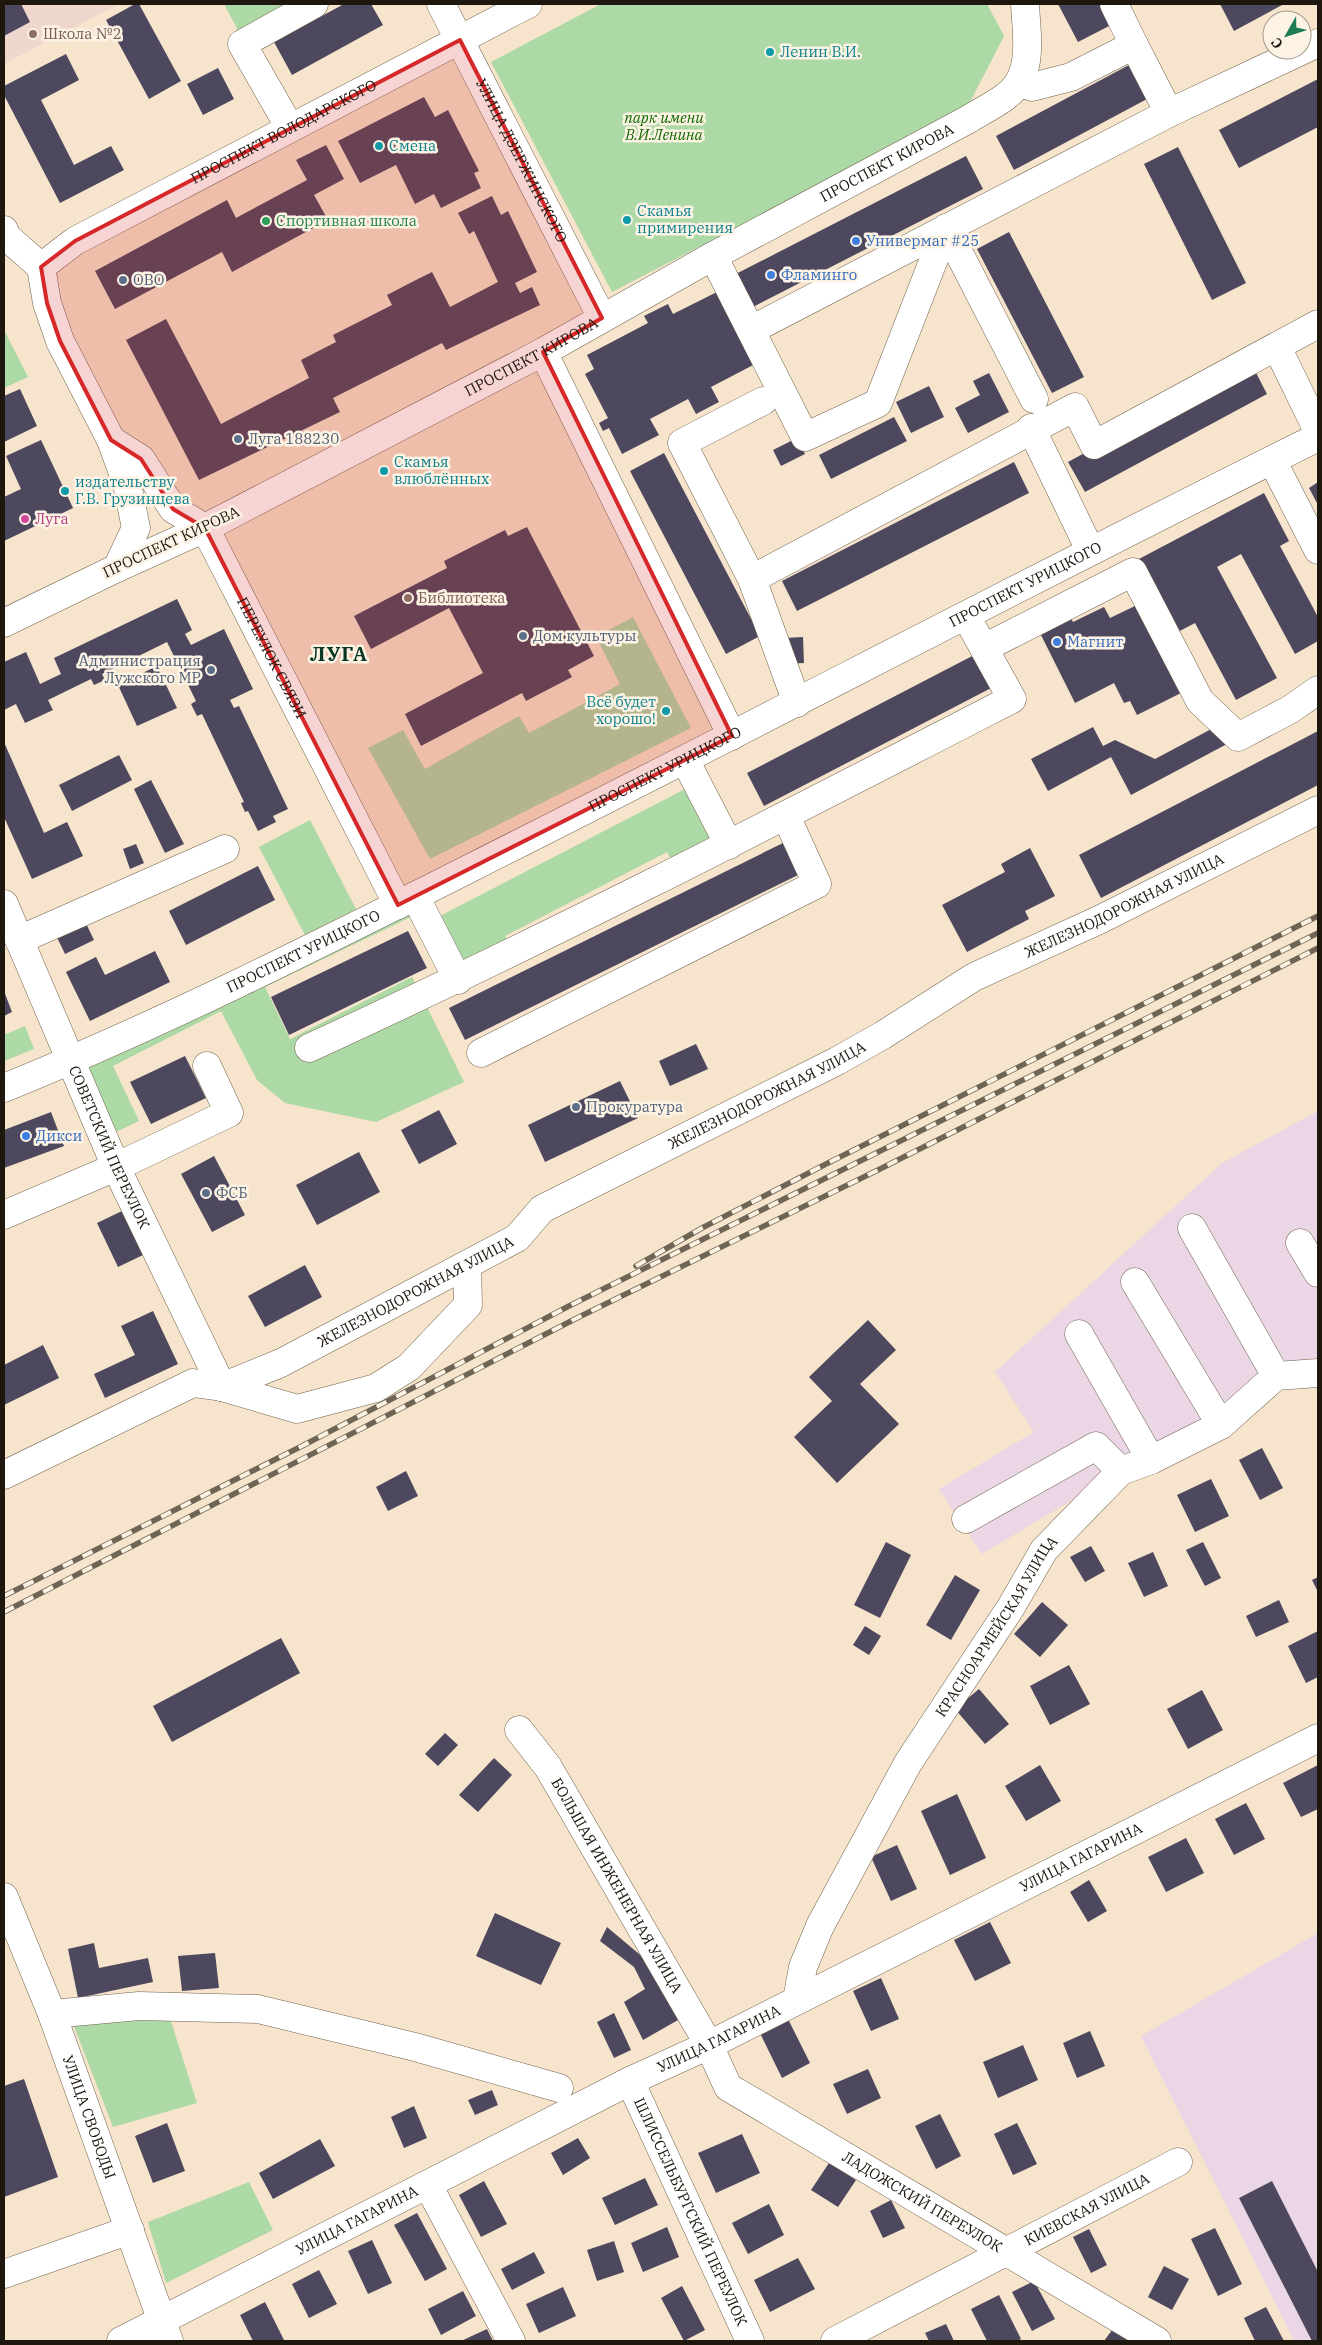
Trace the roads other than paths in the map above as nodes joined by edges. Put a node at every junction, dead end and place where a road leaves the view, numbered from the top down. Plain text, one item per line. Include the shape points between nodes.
1 (314, 4) edge
2 (441, 4) edge
3 (528, 4) edge
4 (1025, 4) edge
5 (1114, 4) edge
6 (460, 40) junction
7 (1318, 43) edge
8 (1134, 45) junction
9 (1019, 82) junction
10 (1169, 113) junction
11 (290, 128) junction
12 (946, 228) junction
13 (4, 230) edge
14 (713, 256) junction
15 (41, 267) junction
16 (602, 318) junction
17 (1318, 324) edge
18 (750, 330) junction
19 (1277, 348) junction
20 (543, 352) junction
21 (1034, 400) dead end
22 (763, 401) dead end
23 (1032, 428) junction
24 (1318, 431) edge
25 (1318, 437) edge
26 (111, 440) junction
27 (1272, 460) junction
28 (205, 528) junction
29 (1090, 550) junction
30 (1318, 550) edge
31 (117, 568) junction
32 (752, 579) junction
33 (966, 616) junction
34 (4, 623) edge
35 (984, 648) junction
36 (1318, 690) edge
37 (797, 703) junction
38 (732, 736) junction
39 (685, 760) junction
40 (1318, 810) edge
41 (786, 816) junction
42 (729, 844) junction
43 (225, 849) dead end
44 (406, 901) junction
45 (4, 904) edge
46 (19, 940) junction
47 (458, 980) junction
48 (309, 1048) dead end
49 (481, 1053) dead end
50 (71, 1060) junction
51 (207, 1066) dead end
52 (4, 1088) edge
53 (116, 1167) junction
54 (4, 1215) edge
55 (1192, 1228) dead end
56 (1300, 1243) dead end
57 (467, 1266) junction
58 (1318, 1273) edge
59 (1135, 1282) dead end
60 (1079, 1334) dead end
61 (1318, 1374) edge
62 (1276, 1376) junction
63 (222, 1387) junction
64 (1221, 1425) junction
65 (1152, 1460) junction
66 (1121, 1471) junction
67 (4, 1474) edge
68 (966, 1519) dead end
69 (520, 1730) dead end
70 (1318, 1738) edge
71 (4, 1897) edge
72 (797, 2000) junction
73 (52, 2014) junction
74 (709, 2045) junction
75 (630, 2082) junction
76 (559, 2088) dead end
77 (1178, 2162) dead end
78 (428, 2184) junction
79 (130, 2230) junction
80 (1006, 2252) junction
81 (4, 2274) edge
82 (165, 2331) edge
83 (121, 2341) edge
84 (511, 2341) edge
85 (750, 2341) edge
86 (834, 2341) edge
87 (1157, 2341) edge

1 - 11 street via 242,44
2 - 6 street, УЛИЦА ДЗЕРЖИНСКОГО
3 - 6 street, ПРОСПЕКТ ВОЛОДАРСКОГО
4 - 9 street via 1027,53
5 - 8 street
6 - 11 street, ПРОСПЕКТ ВОЛОДАРСКОГО
6 - 16 street, УЛИЦА ДЗЕРЖИНСКОГО
7 - 10 street
8 - 9 street via 1071,77 1032,87
8 - 10 street
9 - 14 street, ПРОСПЕКТ КИРОВА via 1002,98 968,120
10 - 12 street
11 - 15 street, ПРОСПЕКТ ВОЛОДАРСКОГО via 75,241
12 - 18 street
12 - 18 street via 878,403 805,437
12 - 21 street
13 - 15 street via 7,237
14 - 16 street, ПРОСПЕКТ КИРОВА
14 - 18 street
15 - 26 street via 47,304 60,341
16 - 20 street, ПРОСПЕКТ КИРОВА
17 - 19 street
19 - 23 street via 1094,445 1075,407
19 - 24 street
20 - 28 street, ПРОСПЕКТ КИРОВА
20 - 38 street
22 - 32 street via 682,443
23 - 29 street
23 - 32 street
25 - 27 street, ПРОСПЕКТ УРИЦКОГО
26 - 28 street via 141,459 174,510
26 - 31 street via 127,484 136,528
27 - 29 street, ПРОСПЕКТ УРИЦКОГО
27 - 30 street
28 - 31 street, ПРОСПЕКТ КИРОВА
28 - 44 street, ПЕРЕУЛОК СВЯЗИ
29 - 33 street, ПРОСПЕКТ УРИЦКОГО
31 - 34 street, ПРОСПЕКТ КИРОВА
32 - 37 street
33 - 35 street
33 - 37 street, ПРОСПЕКТ УРИЦКОГО
35 - 36 street via 1133,572 1200,701 1238,738
35 - 41 street via 1012,699
37 - 38 street, ПРОСПЕКТ УРИЦКОГО
38 - 39 street, ПРОСПЕКТ УРИЦКОГО
39 - 42 street
39 - 44 street, ПРОСПЕКТ УРИЦКОГО
40 - 57 street, ЖЕЛЕЗНОДОРОЖНАЯ УЛИЦА via 1101,919 974,976 883,1036 837,1061 542,1209 517,1238
41 - 42 street
41 - 49 street via 817,884
42 - 47 street
43 - 46 street
44 - 47 street, ПЕРЕУЛОК СВЯЗИ
44 - 50 street, ПРОСПЕКТ УРИЦКОГО
45 - 46 street, СОВЕТСКИЙ ПЕРЕУЛОК
46 - 50 street, СОВЕТСКИЙ ПЕРЕУЛОК
47 - 48 street
50 - 52 street, ПРОСПЕКТ УРИЦКОГО
50 - 53 street, СОВЕТСКИЙ ПЕРЕУЛОК
51 - 53 street via 229,1113
53 - 54 street
53 - 63 street, СОВЕТСКИЙ ПЕРЕУЛОК
55 - 62 street
56 - 58 street
57 - 63 street, ЖЕЛЕЗНОДОРОЖНАЯ УЛИЦА via 281,1363
57 - 63 street via 468,1305 409,1368 376,1388 297,1409
59 - 64 street
60 - 65 street
61 - 62 street
62 - 64 street, КРАСНОАРМЕЙСКАЯ УЛИЦА
63 - 67 street via 192,1383
64 - 65 street, КРАСНОАРМЕЙСКАЯ УЛИЦА
65 - 66 street, КРАСНОАРМЕЙСКАЯ УЛИЦА
66 - 68 street via 1096,1446
66 - 72 street, КРАСНОАРМЕЙСКАЯ УЛИЦА via 1044,1550 908,1763 820,1926 803,1967
69 - 74 street, БОЛЬШАЯ ИНЖЕНЕРНАЯ УЛИЦА via 548,1767
70 - 72 street, УЛИЦА ГАГАРИНА
71 - 73 street, УЛИЦА СВОБОДЫ
72 - 74 street, УЛИЦА ГАГАРИНА
73 - 76 street via 139,2006 258,2009 415,2047
73 - 79 street, УЛИЦА СВОБОДЫ
74 - 75 street, УЛИЦА ГАГАРИНА
74 - 80 street, ЛАДОЖСКИЙ ПЕРЕУЛОК via 728,2087
75 - 78 street, УЛИЦА ГАГАРИНА
75 - 85 street, ШЛИССЕЛЬБУРГСКИЙ ПЕРЕУЛОК
77 - 80 street, КИЕВСКАЯ УЛИЦА
78 - 82 street, УЛИЦА ГАГАРИНА
78 - 84 street
79 - 81 street
79 - 82 street, УЛИЦА СВОБОДЫ
80 - 86 street, КИЕВСКАЯ УЛИЦА
80 - 87 street, ЛАДОЖСКИЙ ПЕРЕУЛОК
82 - 83 street, УЛИЦА ГАГАРИНА

